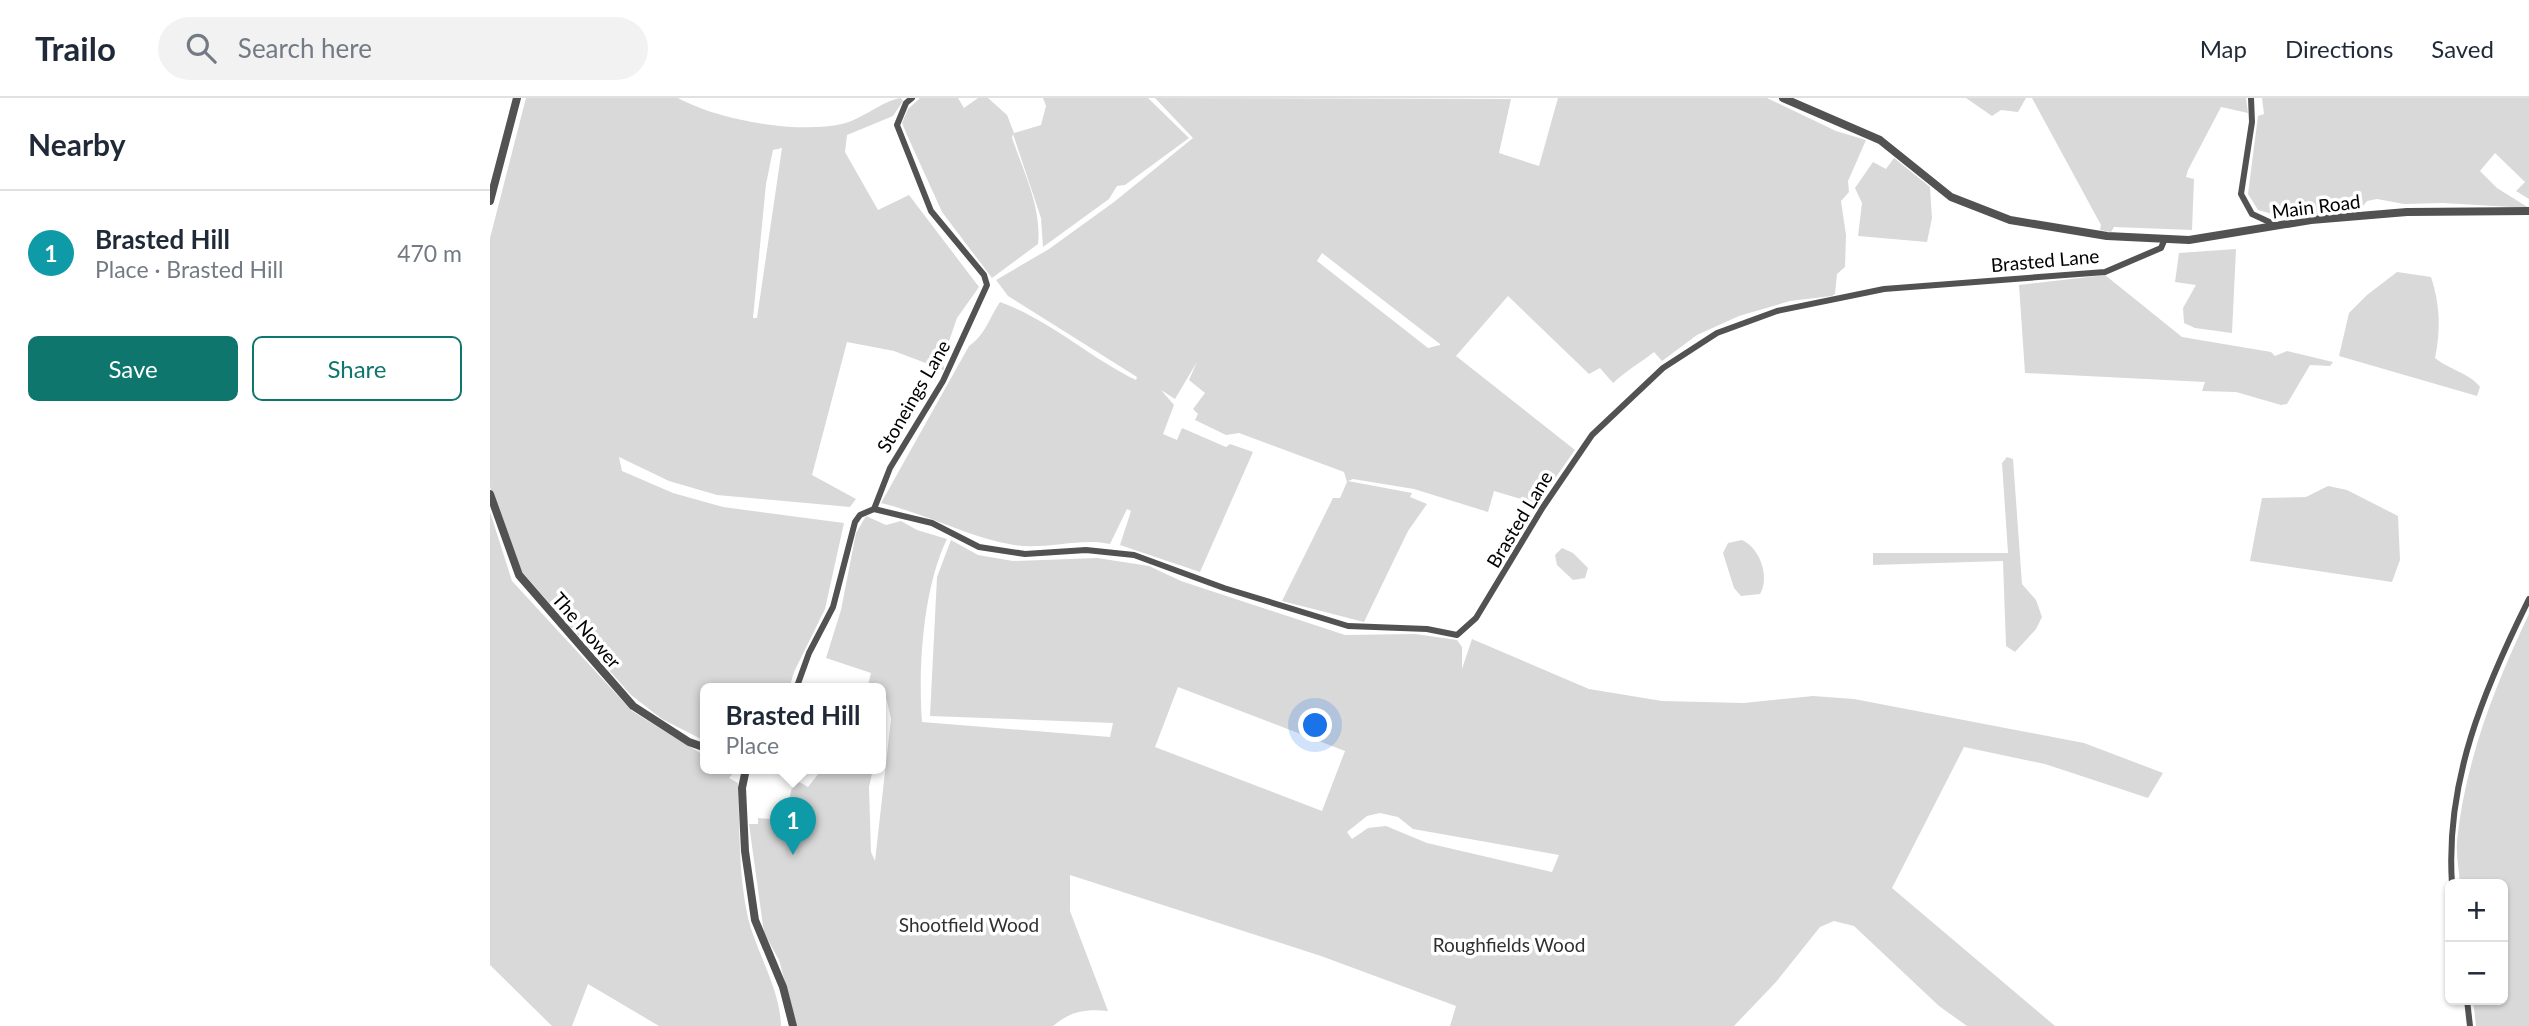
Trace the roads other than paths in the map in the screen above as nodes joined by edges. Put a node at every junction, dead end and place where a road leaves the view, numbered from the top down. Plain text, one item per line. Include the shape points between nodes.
1 (517, 98) edge
2 (912, 98) edge
3 (1783, 98) edge
4 (2250, 98) edge
5 (490, 201) edge
6 (2529, 211) edge
7 (2277, 226) junction
8 (2164, 241) junction
9 (490, 494) edge
10 (874, 509) junction
11 (2529, 599) edge
12 (799, 683) edge
13 (700, 746) edge
14 (745, 774) edge
15 (2452, 879) edge
16 (2468, 1005) edge
17 (793, 1026) edge
18 (2470, 1026) edge

1 - 5 street
2 - 10 street, Stoneings Lane via 897,125 931,211 984,275 987,285 943,382 890,468
3 - 8 street, Main Road via 1880,141 1951,197 2010,220
4 - 7 street via 2252,122 2241,194 2252,214
6 - 7 street, Main Road via 2407,212
7 - 8 street, Main Road
8 - 10 street, Brasted Lane via 2161,248 2105,272 1884,289 1777,311 1717,333 1663,368 1592,435 1476,618 1457,635 1427,629 1348,626 1134,555 1086,550 1024,554 979,547 932,523
9 - 13 street, The Nower via 519,575 633,706
10 - 12 street via 855,522 833,607
11 - 15 street via 2493,672 2468,744 2453,812
14 - 17 street via 745,851 755,920 783,987
16 - 18 street

